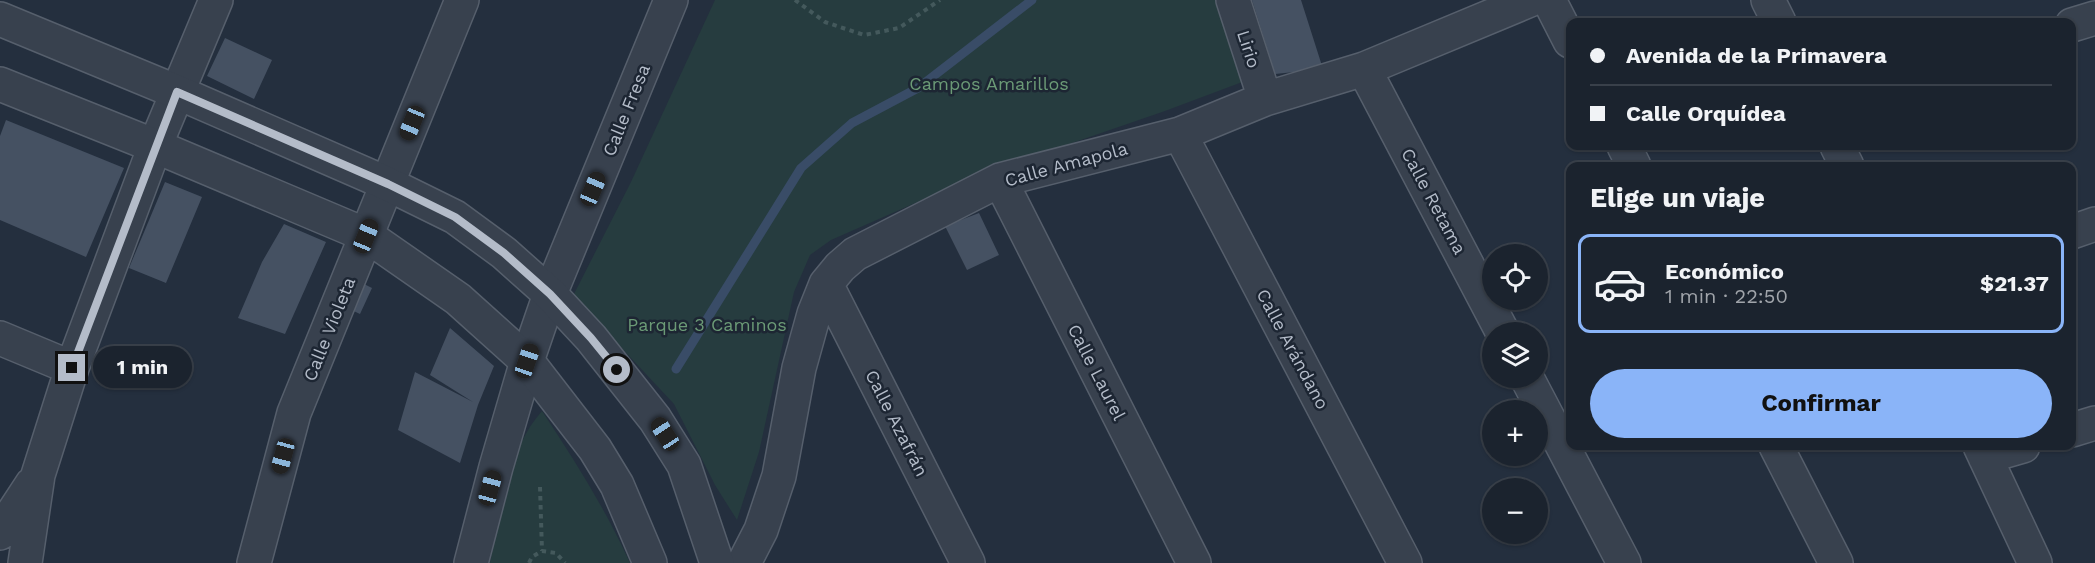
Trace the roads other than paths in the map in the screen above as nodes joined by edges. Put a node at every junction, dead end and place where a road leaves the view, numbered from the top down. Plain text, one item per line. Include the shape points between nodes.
1 (216, 0) edge
2 (462, 0) edge
3 (671, 0) edge
4 (1233, 0) edge
5 (1530, 0) edge
6 (1550, 0) edge
7 (1768, 0) edge
8 (1777, 18) edge
9 (2095, 18) edge
10 (0, 19) edge
11 (2076, 25) edge
12 (1566, 33) edge
13 (1364, 69) junction
14 (0, 84) edge
15 (177, 92) junction
16 (1265, 99) junction
17 (1180, 134) junction
18 (155, 146) junction
19 (1000, 180) junction
20 (388, 184) junction
21 (2095, 224) edge
22 (2076, 231) edge
23 (366, 236) junction
24 (826, 284) junction
25 (550, 294) junction
26 (1497, 322) edge
27 (0, 338) edge
28 (527, 361) junction
29 (72, 368) junction
30 (1532, 388) edge
31 (2095, 423) edge
32 (2076, 429) edge
33 (1778, 450) edge
34 (1982, 451) edge
35 (38, 475) junction
36 (0, 533) edge
37 (25, 563) edge
38 (254, 563) edge
39 (471, 563) edge
40 (650, 563) edge
41 (717, 563) edge
42 (744, 563) edge
43 (968, 563) edge
44 (1194, 563) edge
45 (1405, 563) edge
46 (1624, 563) edge
47 (1836, 563) edge
48 (2035, 563) edge

1 - 15 street
2 - 20 street, Calle Violeta
3 - 25 street, Calle Fresa
4 - 16 street, Lirio
5 - 13 street, Calle Amapola
6 - 12 street
7 - 8 street
9 - 11 street
10 - 15 street
13 - 16 street, Calle Amapola
13 - 26 street, Calle Retama
14 - 18 street
15 - 18 street
15 - 20 street
16 - 17 street, Calle Amapola
17 - 19 street, Calle Amapola
17 - 45 street, Calle Arándano
18 - 23 street
18 - 29 street
19 - 24 street, Calle Amapola via 855,254
19 - 44 street, Calle Laurel
20 - 23 street, Calle Violeta
20 - 25 street via 455,217
21 - 22 street
23 - 28 street via 458,299
23 - 38 street, Calle Violeta via 294,413
24 - 42 street, Calle Amapola via 799,368 779,476 761,530
24 - 43 street, Calle Azafrán
25 - 28 street, Calle Fresa
25 - 41 street via 591,338 655,419 684,465
27 - 29 street
28 - 39 street, Calle Fresa
28 - 40 street via 618,485
29 - 35 street
30 - 46 street
31 - 32 street
33 - 47 street
34 - 48 street
35 - 36 street
35 - 37 street

